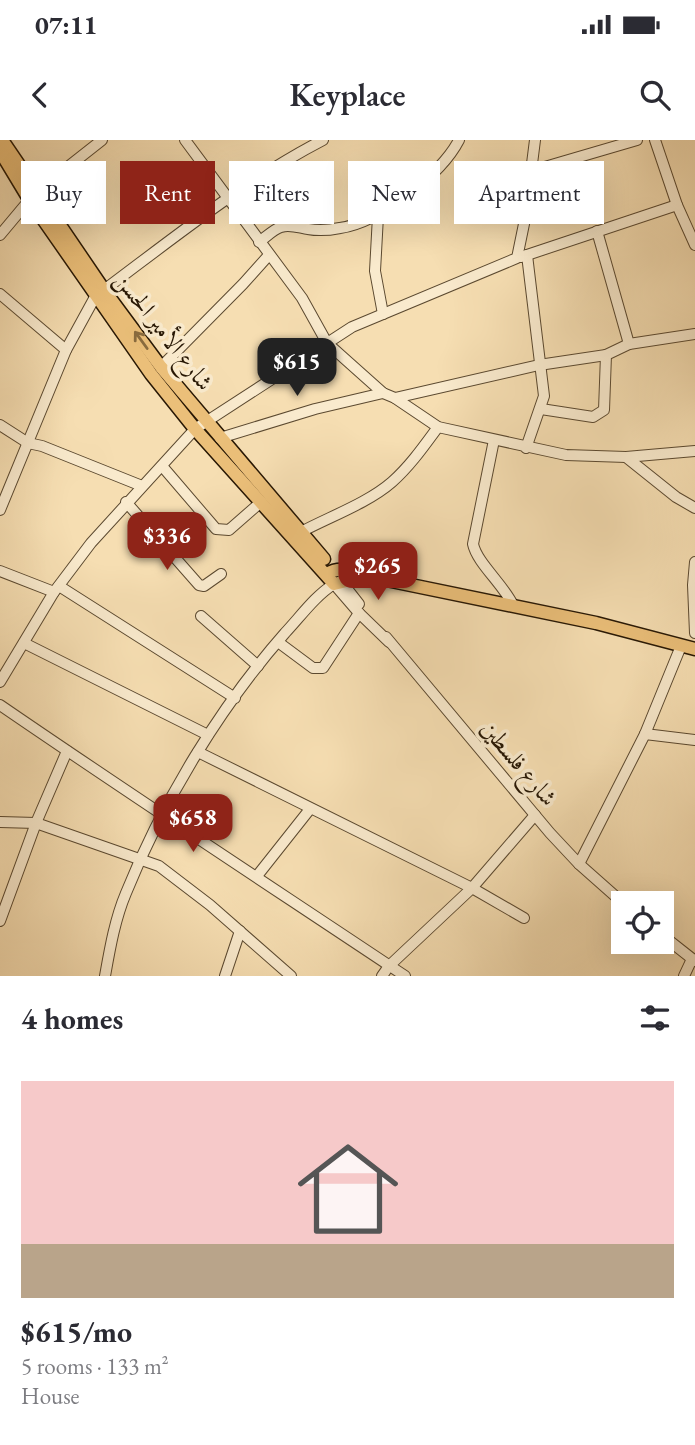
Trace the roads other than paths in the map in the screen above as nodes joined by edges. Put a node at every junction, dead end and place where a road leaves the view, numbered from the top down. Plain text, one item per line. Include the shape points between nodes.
1 (2, 140) edge
2 (102, 140) edge
3 (186, 140) edge
4 (323, 140) edge
5 (459, 140) edge
6 (535, 140) edge
7 (637, 140) edge
8 (654, 140) edge
9 (0, 151) edge
10 (76, 161) edge
11 (532, 161) edge
12 (565, 161) edge
13 (440, 165) edge
14 (21, 174) edge
15 (21, 180) edge
16 (228, 197) junction
17 (677, 205) junction
18 (21, 210) edge
19 (52, 224) edge
20 (355, 224) edge
21 (378, 224) edge
22 (525, 224) edge
23 (597, 231) junction
24 (0, 235) edge
25 (260, 242) junction
26 (695, 245) edge
27 (269, 255) junction
28 (522, 256) junction
29 (99, 293) junction
30 (0, 294) edge
31 (383, 314) junction
32 (695, 334) edge
33 (327, 343) junction
34 (629, 344) junction
35 (66, 350) junction
36 (607, 355) junction
37 (539, 365) junction
38 (161, 367) junction
39 (383, 393) junction
40 (395, 398) junction
41 (541, 410) junction
42 (206, 420) junction
43 (0, 425) edge
44 (438, 427) junction
45 (195, 429) junction
46 (220, 438) junction
47 (494, 440) junction
48 (28, 443) junction
49 (526, 448) junction
50 (695, 451) edge
51 (626, 457) junction
52 (162, 466) junction
53 (142, 486) junction
54 (127, 502) junction
55 (261, 502) junction
56 (695, 508) edge
57 (0, 510) edge
58 (301, 532) junction
59 (695, 562) edge
60 (0, 571) edge
61 (221, 574) dead end
62 (332, 580) junction
63 (56, 589) junction
64 (513, 605) junction
65 (359, 613) junction
66 (201, 616) dead end
67 (695, 633) edge
68 (278, 642) junction
69 (389, 642) junction
70 (24, 643) junction
71 (681, 646) junction
72 (695, 649) edge
73 (258, 666) junction
74 (0, 682) edge
75 (235, 698) junction
76 (0, 705) edge
77 (645, 734) junction
78 (208, 736) junction
79 (695, 740) edge
80 (67, 751) junction
81 (198, 752) junction
82 (310, 809) junction
83 (535, 815) junction
84 (163, 816) junction
85 (0, 822) edge
86 (36, 823) junction
87 (142, 859) junction
88 (579, 864) junction
89 (257, 876) junction
90 (472, 888) junction
91 (611, 892) edge
92 (524, 918) dead end
93 (0, 921) edge
94 (240, 931) junction
95 (674, 944) edge
96 (694, 960) edge
97 (389, 965) junction
98 (105, 976) edge
99 (225, 976) edge
100 (291, 976) edge
101 (382, 976) edge
102 (405, 976) edge
103 (684, 976) edge

1 - 14 main road, شارع الأمير الحسن
2 - 10 street
3 - 16 street
4 - 16 street
5 - 13 street
6 - 11 street
7 - 12 street
8 - 17 street
9 - 15 main road, شارع الأمير الحسن
16 - 25 street
16 - 29 street
17 - 23 street
17 - 26 street
18 - 24 street
19 - 29 main road, شارع الأمير الحسن
20 - 25 street via 311,230 279,227
21 - 31 street via 375,271
22 - 28 street
23 - 28 street
23 - 34 street
25 - 27 street
27 - 33 street via 302,298
27 - 38 street
28 - 31 street
28 - 37 street
29 - 35 street
38 -> 29 main road, شارع الأمير الحسن
29 - 45 main road, شارع الأمير الحسن via 151,374
30 - 35 street
31 - 33 street
32 - 34 street
33 - 39 street
33 - 42 street
34 - 36 street
35 - 48 street
36 - 37 street
36 - 41 street via 601,414 593,417
37 - 40 street
37 - 41 street via 544,396
38 - 42 main road, شارع الأمير الحسن
39 - 40 street
39 - 46 street
40 - 44 street
41 - 49 street
42 - 45 street
42 - 46 main road, شارع الأمير الحسن
43 - 48 street
44 - 47 street
44 - 58 street via 392,483
45 - 52 street
45 - 55 main road, شارع الأمير الحسن
46 - 58 main road, شارع الأمير الحسن
47 - 49 street
47 - 64 street via 473,544 475,555
48 - 53 street
48 - 57 street
49 - 51 street
50 - 51 street
51 - 56 street
52 - 53 street
52 - 55 street via 216,528 229,530
53 - 54 street
54 - 61 street via 199,585
54 - 63 street
55 - 62 main road, شارع الأمير الحسن
58 - 62 main road, شارع الأمير الحسن
59 - 67 street
60 - 63 street
62 - 64 main road via 352,571
62 - 65 street, شارع فلسطين
62 - 68 street
62 - 69 street, شارع فلسطين
63 - 70 street
63 - 75 street
64 - 71 main road
65 - 68 street via 323,668 313,668
65 - 69 street, شارع فلسطين
66 - 73 street
68 - 73 street
69 - 83 street, شارع فلسطين
70 - 74 street
70 - 78 street
71 - 72 main road
71 - 77 street
73 - 75 street
75 - 78 street
76 - 80 street
77 - 79 street
77 - 88 street
78 - 81 street
80 - 84 street
80 - 86 street
81 - 82 street
81 - 84 street
82 - 89 street
82 - 90 street
83 - 88 street, شارع فلسطين
83 - 90 street
84 - 87 street
84 - 89 street
85 - 86 street
86 - 87 street
86 - 93 street
87 - 94 street via 159,866
87 - 98 street via 125,894
88 - 91 street, شارع فلسطين
89 - 97 street
90 - 92 street
90 - 97 street
94 - 99 street
94 - 100 street
95 - 96 street
96 - 103 street
97 - 101 street
97 - 102 street

